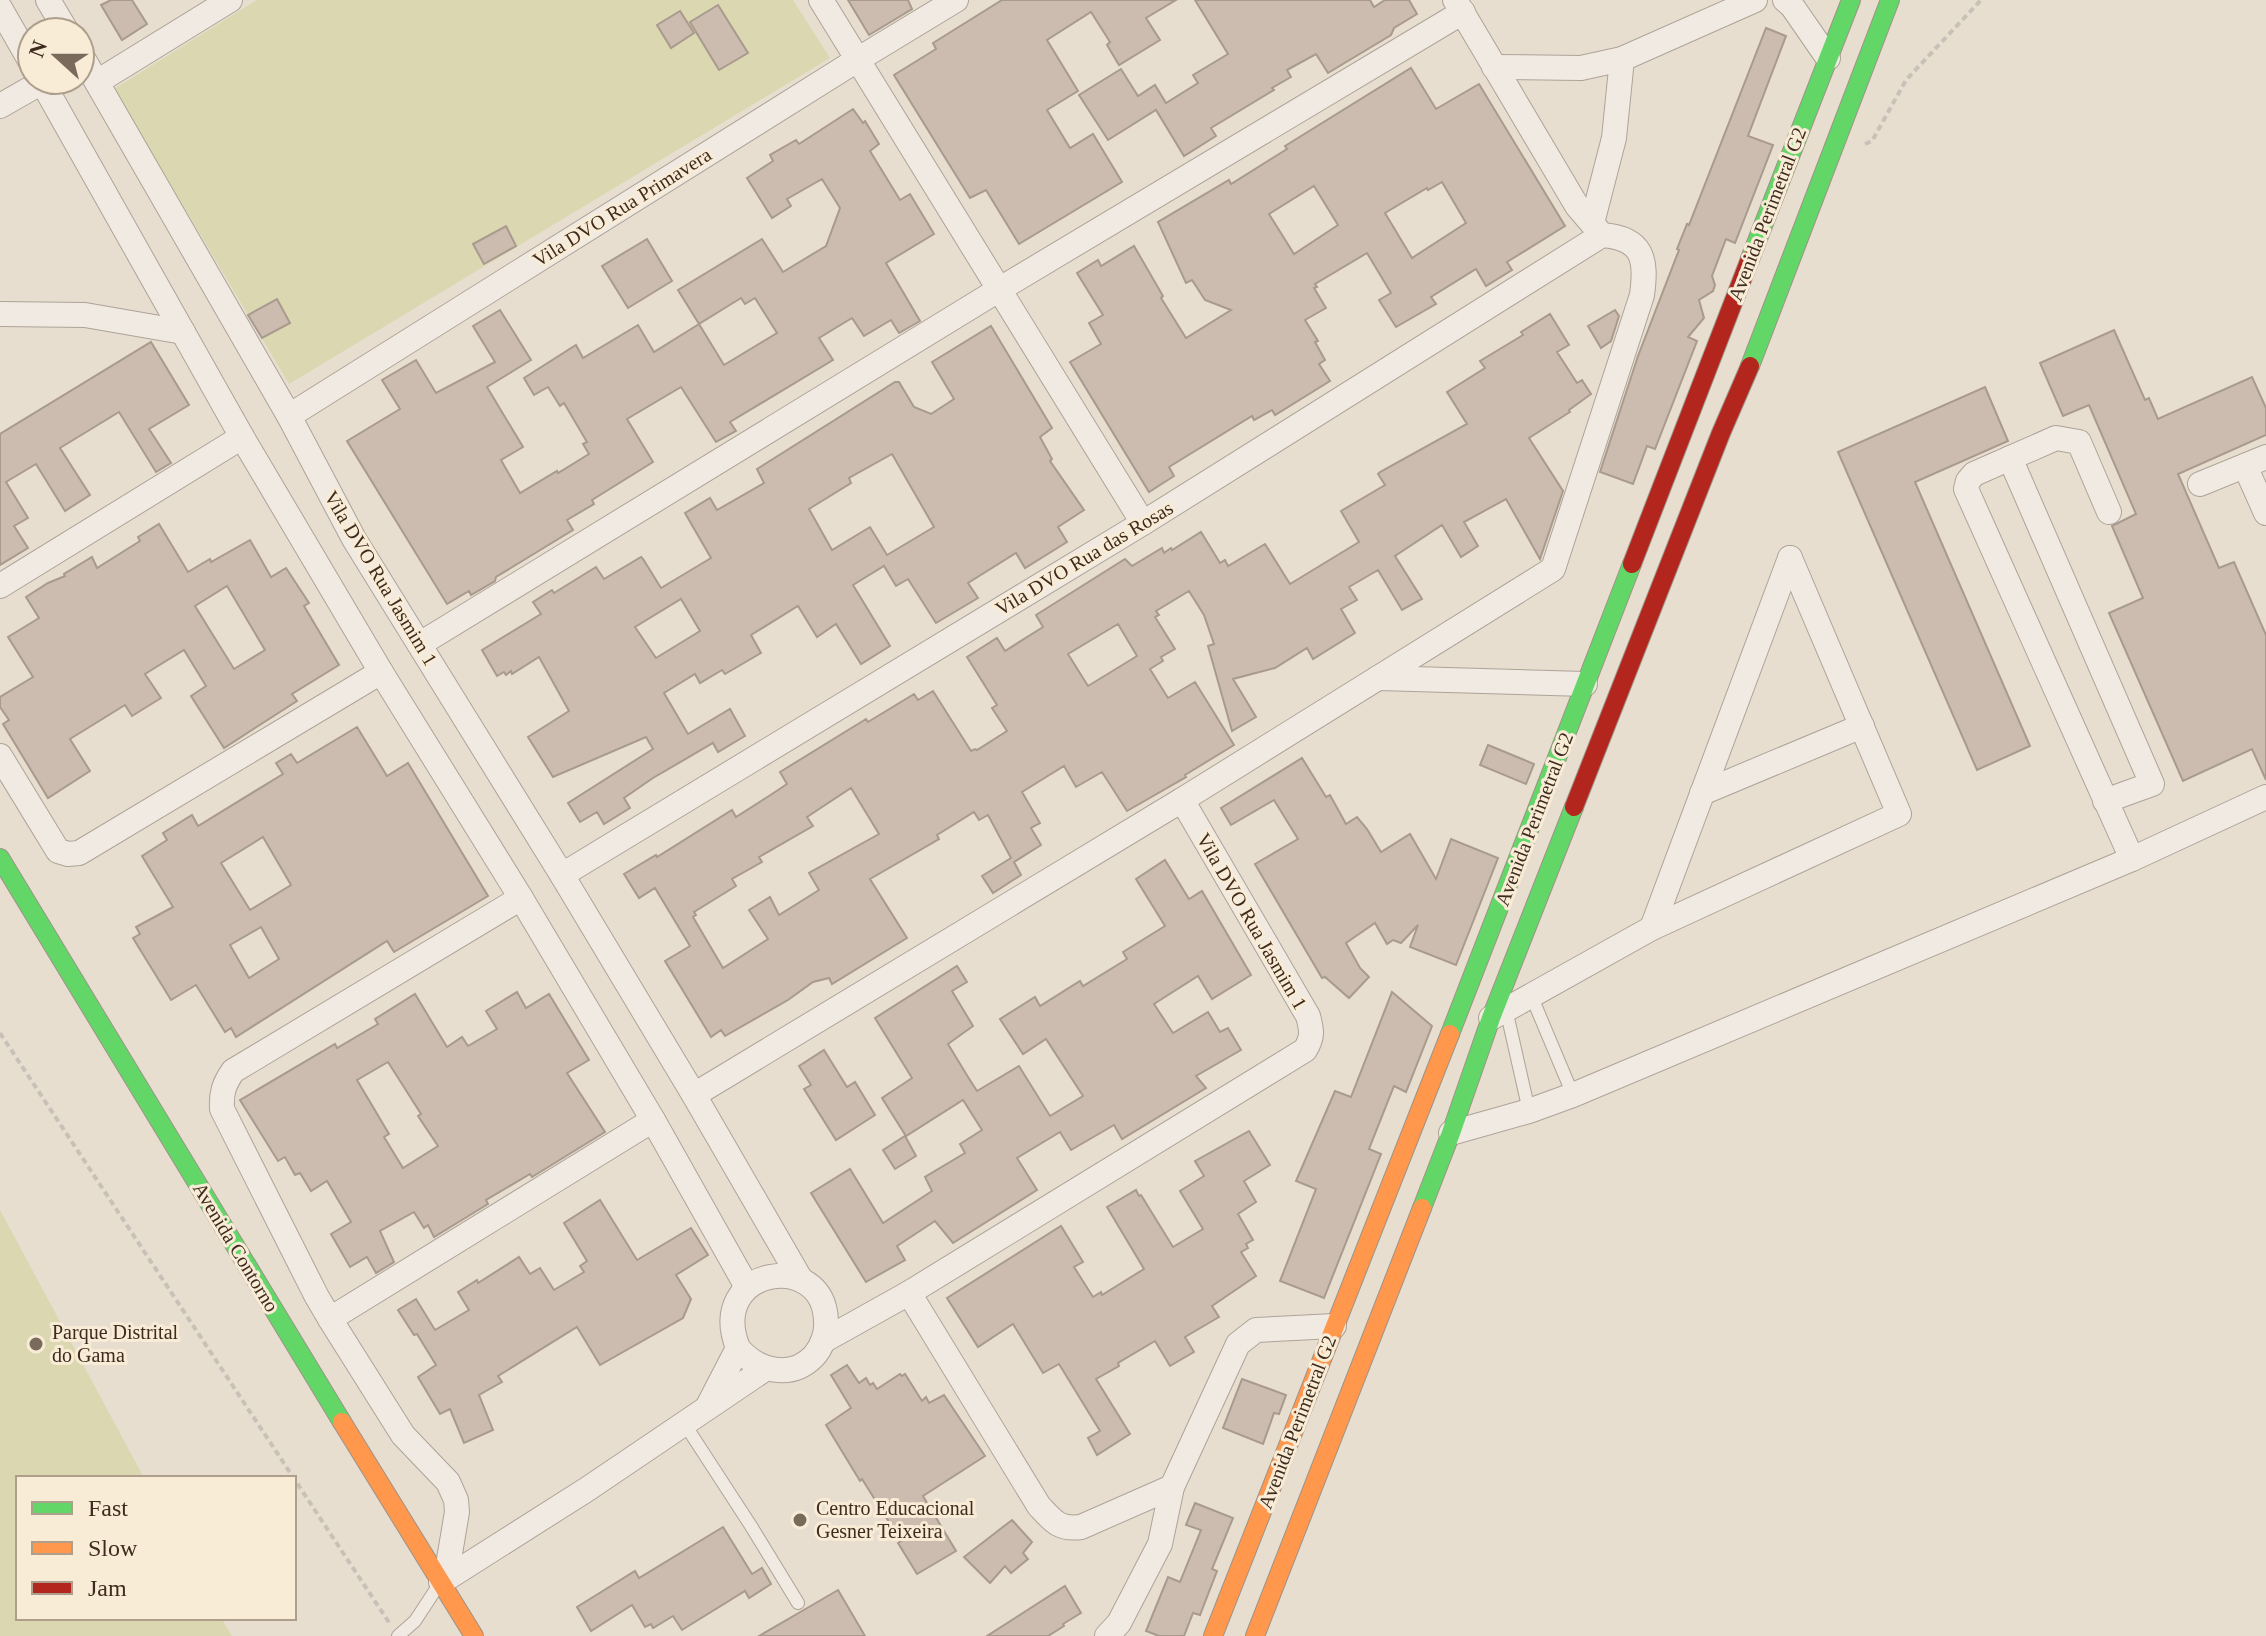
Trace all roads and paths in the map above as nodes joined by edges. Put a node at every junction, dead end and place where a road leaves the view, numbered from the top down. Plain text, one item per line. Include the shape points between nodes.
1 (230, 0) edge
2 (821, 0) edge
3 (956, 0) edge
4 (1755, 0) edge
5 (1785, 0) edge
6 (1851, 0) edge
7 (1876, 0) edge
8 (1890, 0) edge
9 (1981, 0) edge
10 (1459, 6) edge
11 (0, 8) edge
12 (16, 36) edge
13 (1828, 58) junction
14 (1622, 59) junction
15 (857, 60) junction
16 (1494, 67) junction
17 (97, 82) joint
18 (16, 93) edge
19 (50, 96) edge
20 (0, 106) edge
21 (1861, 147) dead end
22 (1597, 229) junction
23 (1000, 289) junction
24 (0, 314) edge
25 (183, 332) junction
26 (289, 416) junction
27 (242, 437) junction
28 (2010, 458) junction
29 (2256, 462) edge
30 (2200, 484) dead end
31 (2109, 512) dead end
32 (2266, 513) edge
33 (1143, 523) junction
34 (354, 539) junction
35 (315, 560) junction
36 (0, 586) edge
37 (420, 644) junction
38 (381, 672) junction
39 (1378, 678) junction
40 (1585, 684) junction
41 (1862, 726) junction
42 (0, 756) edge
43 (1566, 788) junction
44 (1702, 793) junction
45 (2266, 797) edge
46 (1182, 800) junction
47 (2105, 801) junction
48 (0, 858) edge
49 (2132, 859) junction
50 (562, 875) junction
51 (521, 898) junction
52 (1652, 928) junction
53 (1531, 995) junction
54 (1499, 1013) junction
55 (0, 1033) edge
56 (694, 1095) junction
57 (1573, 1095) junction
58 (1529, 1111) junction
59 (653, 1120) junction
60 (1451, 1133) junction
61 (801, 1280) junction
62 (747, 1287) junction
63 (909, 1293) junction
64 (330, 1319) junction
65 (1334, 1326) junction
66 (823, 1341) junction
67 (738, 1348) junction
68 (765, 1369) junction
69 (707, 1408) junction
70 (684, 1423) junction
71 (292, 1476) edge
72 (296, 1481) edge
73 (1172, 1487) junction
74 (443, 1580) junction
75 (798, 1603) dead end
76 (398, 1636) edge
77 (474, 1636) edge
78 (1107, 1636) edge
79 (1213, 1636) edge
80 (1245, 1636) edge
81 (1255, 1636) edge

1 - 17 street
2 - 15 street
3 - 15 street, Vila DVO Rua Primavera
4 - 14 street
5 - 13 street
6 - 13 street, Avenida Perimetral G2
7 - 43 street
8 - 43 street, Avenida Perimetral G2 via 1757,350
9 - 21 path via 1906,80 1872,141
10 - 16 street
10 - 23 street
11 - 12 street
13 - 40 street, Avenida Perimetral G2
14 - 16 street via 1581,68
14 - 22 street
15 - 23 street
15 - 26 street, Vila DVO Rua Primavera
16 - 22 street via 1577,206
17 - 26 street, Vila DVO Rua Jasmim 1
18 - 20 street
19 - 25 street
22 - 33 street, Vila DVO Rua das Rosas
22 - 39 street via 1629,241 1639,252 1644,264 1642,295 1553,569
23 - 33 street
23 - 37 street
24 - 25 street via 85,315
25 - 27 street
26 - 34 street, Vila DVO Rua Jasmim 1
27 - 35 street
27 - 36 street
28 - 31 street via 2056,438 2079,442
28 - 47 street via 1974,474 1966,489
28 - 47 street via 2152,784
29 - 30 street
29 - 32 street
33 - 50 street, Vila DVO Rua das Rosas
34 - 35 street
34 - 37 street, Vila DVO Rua Jasmim 1
35 - 38 street
37 - 50 street, Vila DVO Rua Jasmim 1
38 - 42 street via 79,853 58,851
38 - 51 street
39 - 40 street
39 - 46 street
40 - 43 street, Avenida Perimetral G2
41 - 44 street
41 - 44 street via 1790,558
41 - 52 street via 1899,814
43 - 54 street, Avenida Perimetral G2
43 - 65 street, Avenida Perimetral G2
43 - 80 street
44 - 52 street
45 - 49 street
46 - 56 street
46 - 63 street, Vila DVO Rua Jasmim 1 via 1308,1016 1312,1039 1305,1050
47 - 49 street
48 - 74 street, Avenida Contorno
49 - 57 street
50 - 56 street, Vila DVO Rua Jasmim 1
51 - 59 street
51 - 64 street via 233,1071 224,1084 222,1109
52 - 53 street
53 - 54 street
53 - 57 lane
54 - 58 lane
54 - 60 street, Avenida Perimetral G2
55 - 71 path
56 - 61 street, Vila DVO Rua Jasmim 1
57 - 58 street
58 - 60 street
59 - 62 street
59 - 64 street
60 - 81 street, Avenida Perimetral G2
61 - 62 street via 773,1275
61 - 66 street via 821,1299 827,1327
62 - 67 street via 732,1316
63 - 66 street, Vila DVO Rua Jasmim 1
63 - 73 street via 1053,1522 1068,1529 1081,1527
64 - 74 street via 403,1435 448,1482 456,1500
65 - 73 street via 1256,1330 1238,1344
65 - 79 street, Avenida Perimetral G2
66 - 68 street via 800,1366
67 - 68 street
67 - 69 street
68 - 69 street
69 - 70 street
70 - 74 street
70 - 75 lane
72 - 76 path
73 - 78 street via 1160,1544
74 - 76 lane
74 - 77 street, Avenida Contorno

